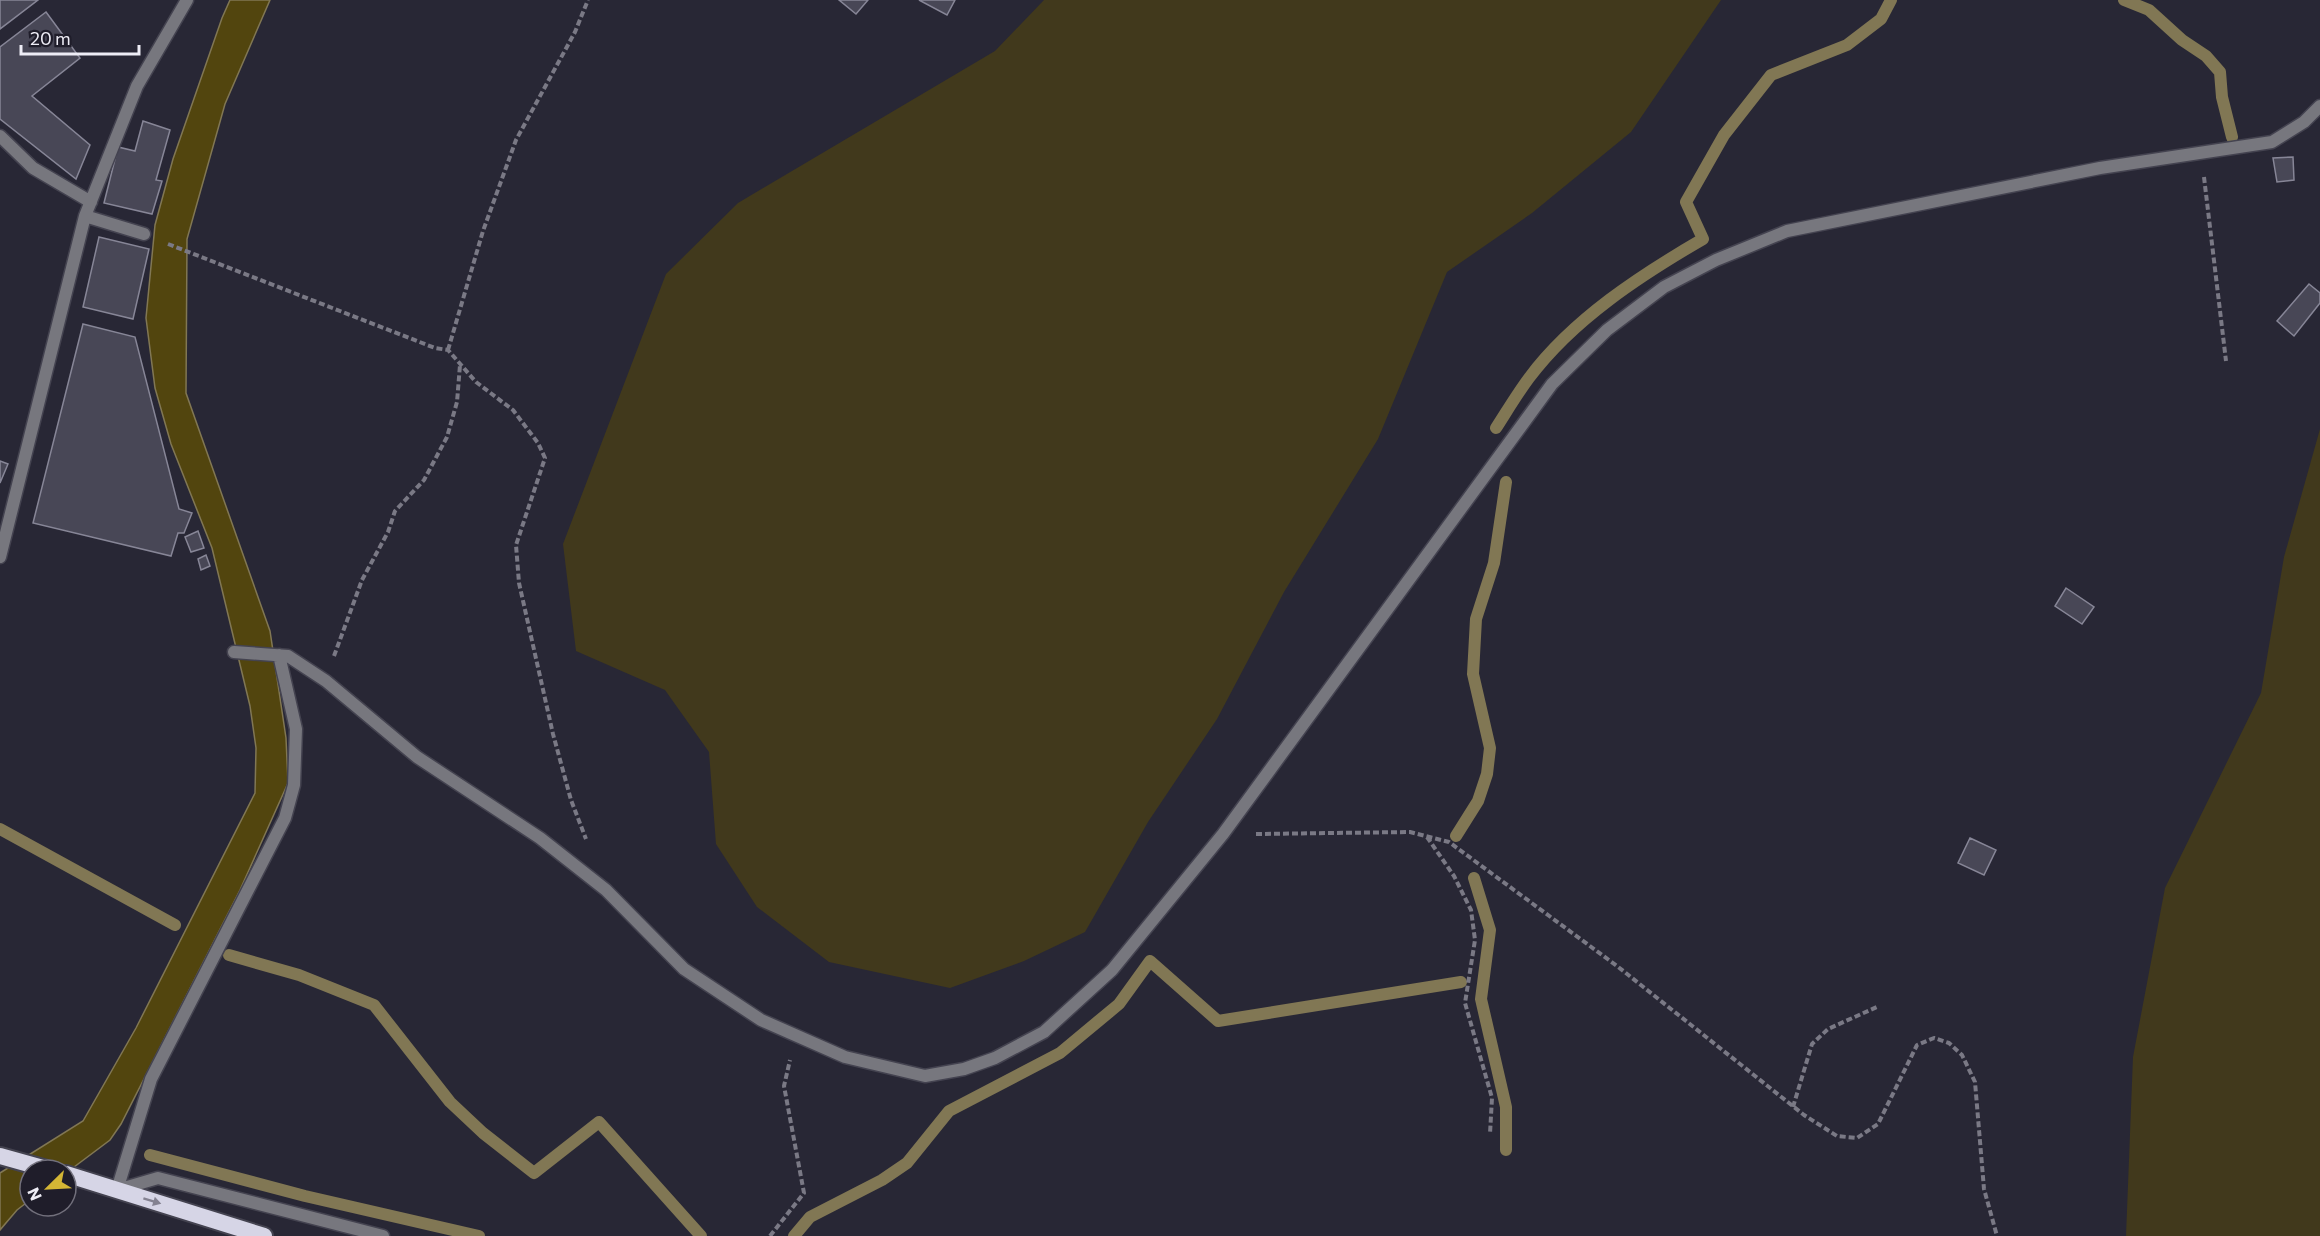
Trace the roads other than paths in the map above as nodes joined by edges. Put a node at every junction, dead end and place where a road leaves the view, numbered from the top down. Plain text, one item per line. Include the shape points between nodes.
1 (187, 0) edge
2 (2320, 106) edge
3 (0, 136) edge
4 (91, 202) junction
5 (85, 216) junction
6 (144, 234) road end
7 (0, 557) edge
8 (234, 652) dead end
9 (279, 655) junction
10 (0, 1156) edge
11 (18, 1161) edge
12 (78, 1178) edge
13 (117, 1190) junction
14 (264, 1236) edge
15 (383, 1236) edge

1 - 4 street via 137,86
2 - 9 street via 2304,122 2272,142 2100,168 1786,231 1664,287 1606,330 1552,384 1223,834 1112,970 1044,1032 964,1069 925,1076 845,1057 761,1020 684,969 606,890 540,838 417,757 326,681 288,656
3 - 4 street via 33,168
4 - 5 street
5 - 6 street
5 - 7 street
8 - 9 street
9 - 13 street via 296,729 294,785 285,818 151,1078
10 - 11 highway
12 - 13 highway
13 -> 14 highway
13 - 15 street via 158,1178

